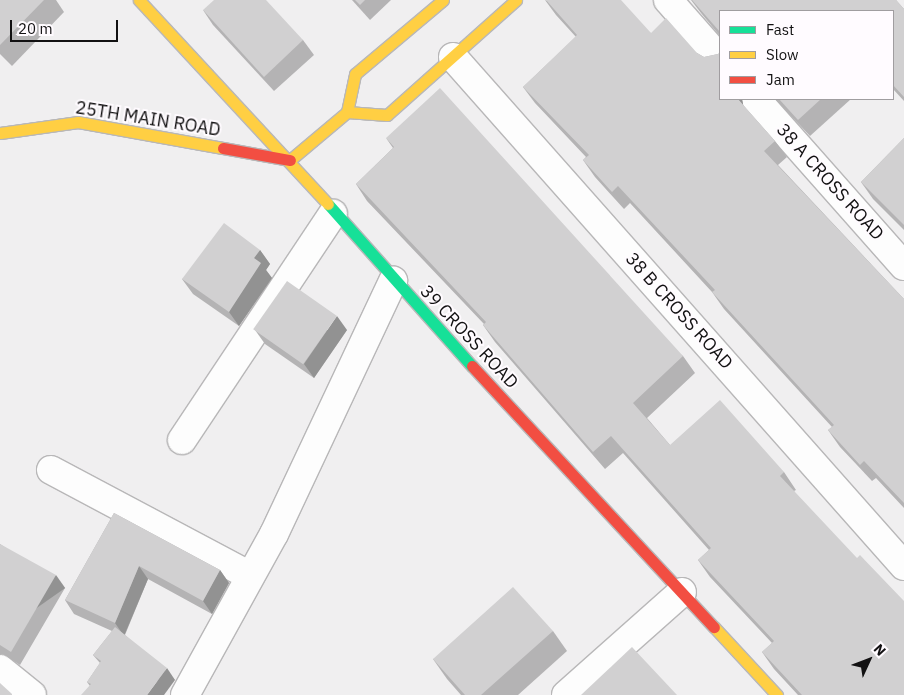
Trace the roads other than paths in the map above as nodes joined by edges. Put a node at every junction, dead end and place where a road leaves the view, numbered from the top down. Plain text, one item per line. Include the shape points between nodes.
1 (140, 0) edge
2 (443, 0) edge
3 (516, 0) edge
4 (668, 0) edge
5 (453, 57) junction
6 (719, 58) edge
7 (757, 100) edge
8 (347, 112) junction
9 (0, 133) edge
10 (290, 160) junction
11 (333, 214) junction
12 (904, 266) edge
13 (394, 281) junction
14 (182, 440) dead end
15 (52, 470) dead end
16 (904, 566) edge
17 (250, 576) junction
18 (682, 592) junction
19 (0, 669) edge
20 (32, 695) edge
21 (185, 695) edge
22 (566, 695) edge
23 (777, 695) edge

1 - 10 street, 39 CROSS ROAD
2 - 8 street via 355,74
3 - 5 street
4 - 6 street
5 - 8 street via 387,115
5 - 16 street, 38 B CROSS ROAD
7 - 12 street, 38 A CROSS ROAD
8 - 10 street
9 - 10 street, 25TH MAIN ROAD via 78,122
10 - 11 street, 39 CROSS ROAD
11 - 13 street, 39 CROSS ROAD
11 - 14 street
13 - 17 street via 274,534
13 - 18 street, 39 CROSS ROAD
15 - 17 street
17 - 21 street
18 - 22 street
18 - 23 street, 39 CROSS ROAD
19 - 20 street

